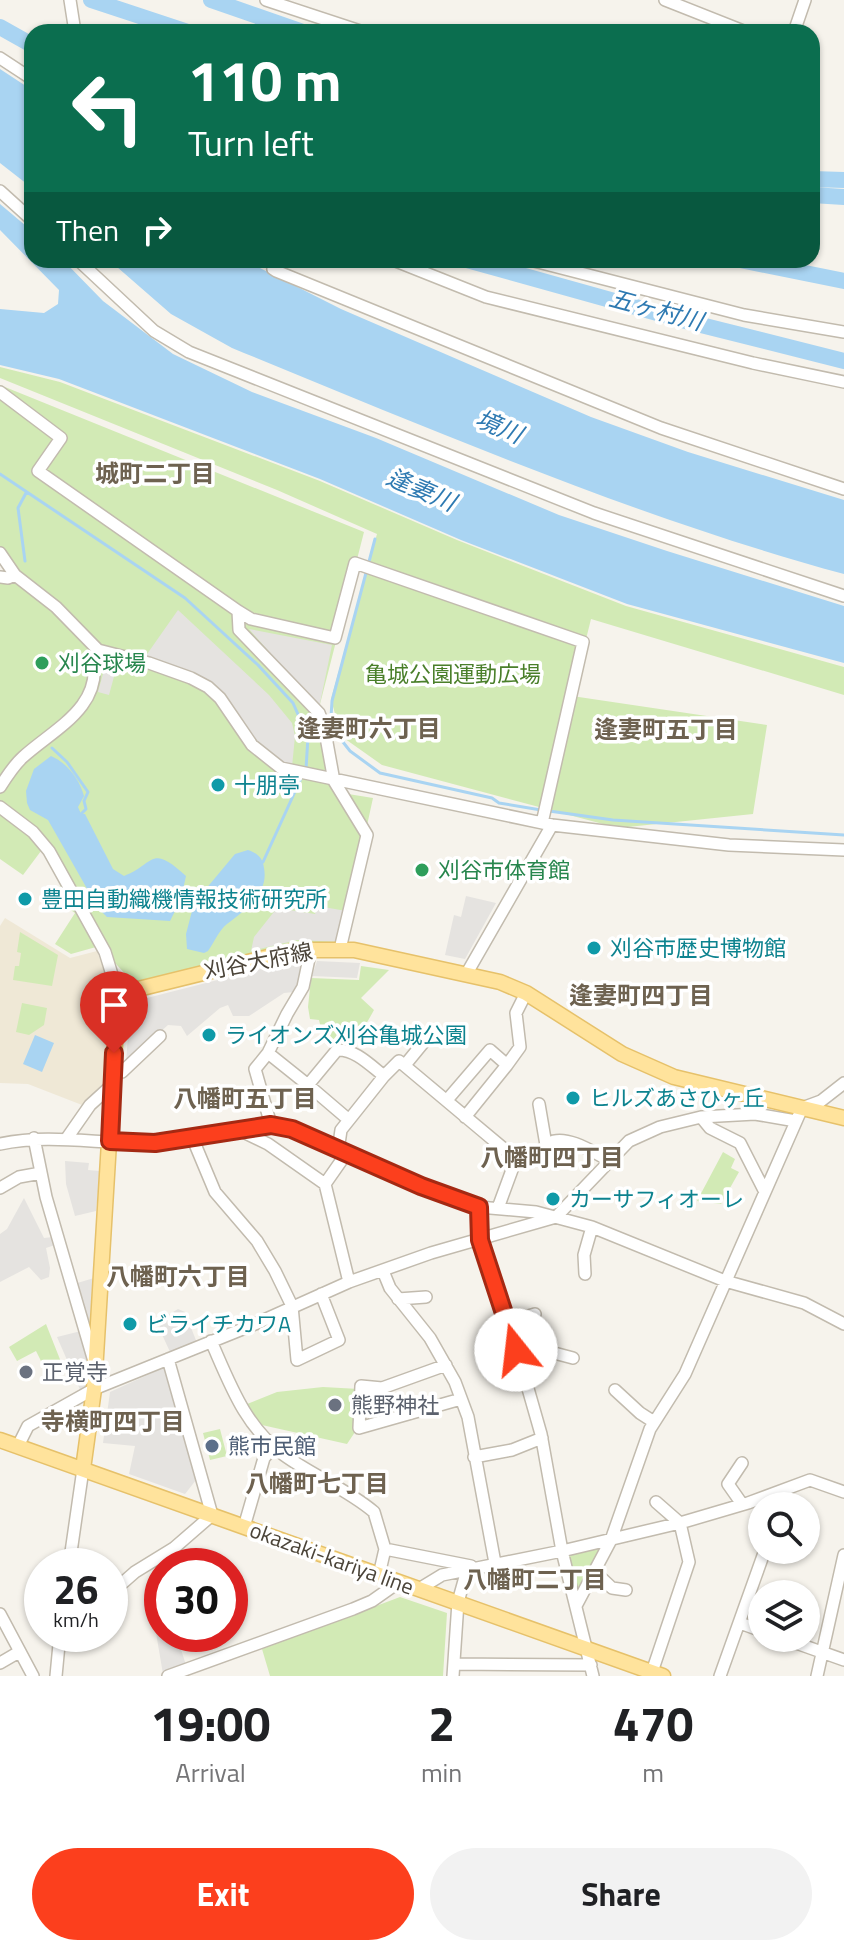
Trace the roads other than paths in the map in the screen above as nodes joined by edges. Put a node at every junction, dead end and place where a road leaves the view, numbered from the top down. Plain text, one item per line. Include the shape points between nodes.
1 (70, 0) edge
2 (266, 0) edge
3 (665, 0) edge
4 (805, 0) edge
5 (74, 24) edge
6 (339, 24) edge
7 (726, 24) edge
8 (797, 24) edge
9 (0, 58) edge
10 (24, 74) edge
11 (0, 191) edge
12 (24, 213) edge
13 (87, 268) edge
14 (273, 268) edge
15 (413, 268) edge
16 (561, 268) edge
17 (844, 332) edge
18 (844, 382) edge
19 (0, 392) edge
20 (844, 489) edge
21 (0, 553) edge
22 (15, 575) junction
23 (0, 577) edge
24 (844, 596) edge
25 (238, 611) junction
26 (98, 650) junction
27 (334, 781) junction
28 (0, 787) edge
29 (0, 807) edge
30 (547, 824) junction
31 (844, 850) edge
32 (311, 949) junction
33 (340, 949) junction
34 (467, 973) junction
35 (526, 993) junction
36 (118, 994) junction
37 (160, 1036) dead end
38 (428, 1037) dead end
39 (268, 1053) junction
40 (405, 1065) junction
41 (507, 1065) junction
42 (384, 1076) junction
43 (113, 1078) junction
44 (844, 1083) edge
45 (308, 1085) junction
46 (447, 1100) junction
47 (539, 1104) dead end
48 (799, 1114) junction
49 (465, 1117) junction
50 (701, 1117) junction
51 (844, 1118) edge
52 (349, 1120) junction
53 (271, 1125) junction
54 (241, 1131) junction
55 (192, 1137) junction
56 (34, 1138) junction
57 (67, 1138) junction
58 (110, 1141) junction
59 (0, 1144) edge
60 (546, 1145) junction
61 (342, 1152) junction
62 (516, 1159) junction
63 (609, 1160) junction
64 (41, 1173) junction
65 (325, 1184) junction
66 (0, 1188) edge
67 (765, 1192) junction
68 (479, 1207) junction
69 (498, 1208) junction
70 (556, 1217) junction
71 (592, 1227) junction
72 (480, 1240) junction
73 (383, 1271) junction
74 (585, 1274) dead end
75 (725, 1281) junction
76 (349, 1282) junction
77 (321, 1294) junction
78 (426, 1297) dead end
79 (398, 1299) junction
80 (292, 1306) junction
81 (535, 1314) dead end
82 (509, 1322) junction
83 (844, 1324) edge
84 (211, 1341) junction
85 (516, 1350) junction
86 (573, 1358) dead end
87 (168, 1359) junction
88 (446, 1365) junction
89 (96, 1366) junction
90 (94, 1389) junction
91 (615, 1390) dead end
92 (461, 1399) junction
93 (654, 1422) junction
94 (542, 1438) junction
95 (0, 1440) edge
96 (18, 1446) junction
97 (274, 1446) junction
98 (474, 1457) junction
99 (742, 1463) dead end
100 (83, 1469) junction
101 (786, 1492) edge
102 (844, 1492) edge
103 (656, 1502) dead end
104 (742, 1504) junction
105 (748, 1504) edge
106 (212, 1515) junction
107 (680, 1523) junction
108 (244, 1527) junction
109 (611, 1540) junction
110 (72, 1548) edge
111 (385, 1549) junction
112 (562, 1551) junction
113 (844, 1555) edge
114 (495, 1563) junction
115 (760, 1564) edge
116 (471, 1568) junction
117 (594, 1571) junction
118 (379, 1575) junction
119 (128, 1578) edge
120 (399, 1582) junction
121 (419, 1589) junction
122 (626, 1590) dead end
123 (458, 1602) junction
124 (577, 1604) junction
125 (0, 1614) edge
126 (740, 1623) junction
127 (748, 1626) edge
128 (588, 1648) junction
129 (19, 1652) junction
130 (58, 1652) edge
131 (822, 1652) junction
132 (844, 1660) edge
133 (0, 1663) edge
134 (454, 1670) edge
135 (534, 1671) edge
136 (592, 1671) edge
137 (657, 1674) edge
138 (33, 1676) edge
139 (56, 1676) edge
140 (168, 1676) edge
141 (720, 1676) edge
142 (817, 1676) edge

1 - 5 street
2 - 6 street
3 - 7 street
4 - 8 street
9 - 10 street
11 - 12 street
13 - 24 street via 154,331 189,352 594,513
14 - 20 street via 661,428
15 - 18 street via 486,297
16 - 17 street via 744,315
19 - 25 street via 61,438 38,471
21 - 22 street
22 - 23 street
22 - 26 street
25 - 27 street via 239,630 319,713
25 - 30 street via 251,619 335,638 355,563 583,642
26 - 27 street via 208,687 273,764
26 - 28 street via 84,703 20,760
27 - 30 street
27 - 33 street via 367,835
29 - 36 street via 49,851 105,952
30 - 31 street via 729,845
30 - 34 street
32 - 33 main road, 刈谷大府線
32 - 36 main road, 刈谷大府線
32 - 39 street via 303,987
33 - 34 main road, 刈谷大府線
34 - 35 main road, 刈谷大府線
35 - 41 street via 516,1013 520,1047
35 - 48 main road, 刈谷大府線 via 644,1065
36 - 43 main road
37 - 43 street
38 - 40 street
39 - 45 street
39 - 53 street via 255,1069
40 - 42 street via 396,1061
40 - 46 street
41 - 46 street via 487,1050
41 - 49 street
42 - 45 street via 342,1049
42 - 52 street
43 - 57 street
43 - 58 main road
44 - 48 street
45 - 52 street
46 - 49 street
47 - 60 street
48 - 50 street
48 - 51 main road, 刈谷大府線
48 - 67 street
49 - 62 street
50 - 63 street via 629,1141
50 - 67 street via 710,1128 740,1143
52 - 61 street via 341,1130
53 - 54 street
53 - 61 street
54 - 55 street
54 - 65 street
55 - 58 street via 155,1143
55 - 80 street via 215,1192 257,1241
56 - 57 street
56 - 59 street
56 - 64 street
57 - 58 street
58 - 89 main road
60 - 62 street via 527,1161
60 - 63 street via 556,1140 575,1144
61 - 65 street
61 - 68 street
62 - 69 street
63 - 70 street
64 - 66 street
64 - 89 street
65 - 76 street
67 - 75 street
68 - 69 street
68 - 72 street
69 - 70 street
70 - 71 street
70 - 72 street
71 - 74 street
71 - 75 street
72 - 73 street
72 - 82 street
73 - 76 street
73 - 79 street
75 - 83 street via 780,1294
75 - 93 street via 685,1374
76 - 77 street
77 - 80 street
77 - 80 street via 339,1340 297,1360
78 - 79 street
79 - 88 street
80 - 84 street
81 - 82 street
82 - 85 street
84 - 87 street
84 - 97 street via 241,1409
85 - 86 street via 539,1349
85 - 94 street
87 - 90 street
87 - 106 street
88 - 92 street
88 - 92 street via 382,1388 361,1386 359,1428
89 - 90 main road
90 - 96 street via 28,1426
90 - 100 main road
91 - 93 street
92 - 98 street
93 - 109 street
94 - 98 street
94 - 112 street
95 - 96 main road, okazaki-kariya line
96 - 100 main road, okazaki-kariya line
97 - 108 street via 264,1458
97 - 111 street via 374,1512
98 - 114 street
99 - 104 street via 728,1484
100 - 106 main road, okazaki-kariya line
100 - 110 street
101 - 102 street via 810,1480
103 - 107 street
104 - 105 street
104 - 107 street
106 - 108 main road, okazaki-kariya line
106 - 119 street
107 - 109 street
107 - 137 street via 689,1562
108 - 118 main road, okazaki-kariya line
109 - 112 street
109 - 117 street
111 - 116 street
111 - 118 street
112 - 114 street
112 - 124 street
113 - 131 street
114 - 116 street
115 - 126 street
116 - 121 street via 442,1575
116 - 123 street
117 - 122 street via 612,1588
117 - 124 street
118 - 120 main road, okazaki-kariya line
120 - 121 main road, okazaki-kariya line
120 - 140 street via 353,1609
121 - 123 main road, okazaki-kariya line
123 - 128 main road, okazaki-kariya line
123 - 134 street
124 - 128 street
125 - 129 street
126 - 127 street
126 - 141 street
128 - 136 street
128 - 137 main road, okazaki-kariya line
129 - 133 street
129 - 138 street
130 - 139 street
131 - 132 street
131 - 142 street
134 - 135 street
135 - 136 street

